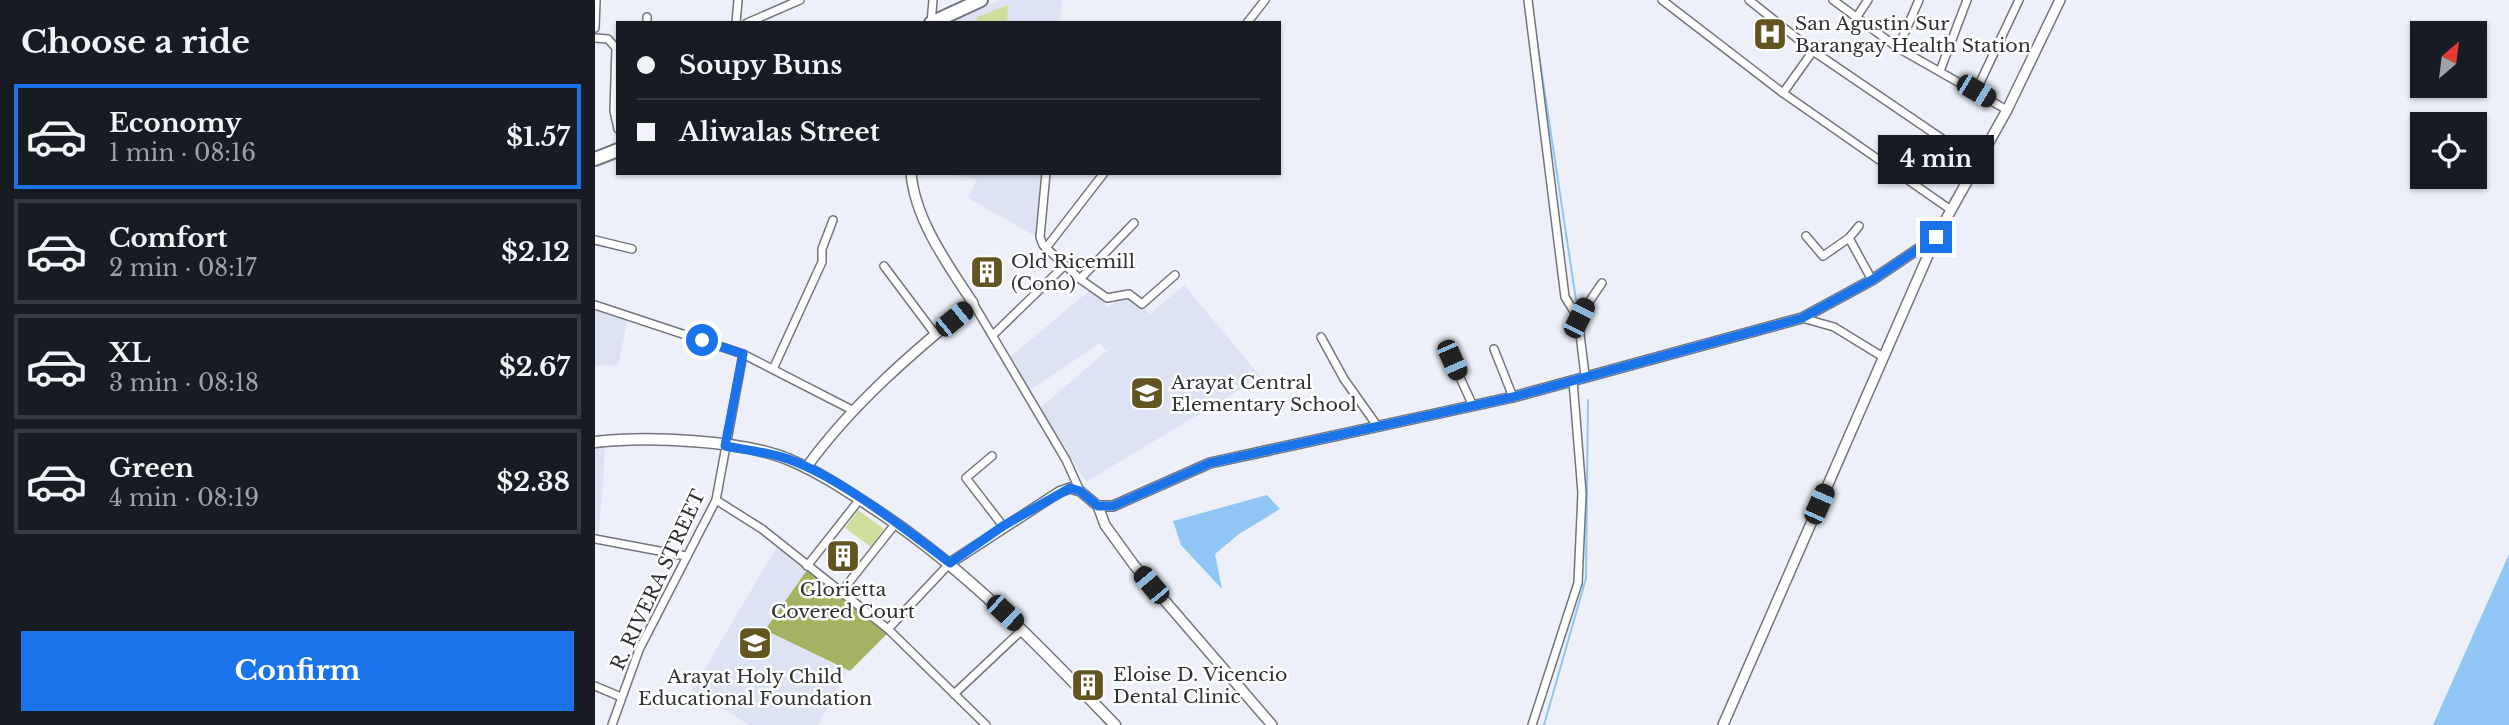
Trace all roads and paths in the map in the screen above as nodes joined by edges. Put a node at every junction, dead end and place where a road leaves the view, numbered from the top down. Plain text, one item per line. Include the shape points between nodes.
1 (596, 0) edge
2 (738, 0) edge
3 (800, 0) edge
4 (933, 0) edge
5 (982, 0) edge
6 (1265, 0) edge
7 (1528, 0) edge
8 (1662, 0) edge
9 (1749, 0) edge
10 (1833, 0) edge
11 (1868, 0) edge
12 (1919, 0) edge
13 (1967, 0) edge
14 (2019, 0) edge
15 (2060, 0) edge
16 (1856, 18) junction
17 (736, 21) edge
18 (752, 21) edge
19 (931, 21) edge
20 (935, 21) edge
21 (1249, 21) edge
22 (595, 29) edge
23 (595, 38) edge
24 (616, 47) edge
25 (1898, 48) junction
26 (1813, 51) junction
27 (616, 69) edge
28 (1940, 71) junction
29 (1976, 91) junction
30 (1783, 93) junction
31 (2007, 110) junction
32 (616, 120) edge
33 (616, 151) edge
34 (1559, 156) dead end
35 (1549, 158) junction
36 (595, 159) edge
37 (1976, 166) junction
38 (911, 175) edge
39 (1046, 175) edge
40 (1102, 175) edge
41 (1951, 210) junction
42 (834, 220) dead end
43 (1134, 223) dead end
44 (1859, 226) dead end
45 (1806, 236) dead end
46 (1936, 237) junction
47 (1849, 238) junction
48 (595, 240) edge
49 (632, 248) dead end
50 (1047, 248) junction
51 (884, 266) dead end
52 (1064, 266) junction
53 (1175, 275) dead end
54 (1080, 279) junction
55 (1872, 280) junction
56 (1602, 284) dead end
57 (973, 303) junction
58 (595, 304) edge
59 (1579, 318) junction
60 (1802, 318) junction
61 (935, 334) junction
62 (993, 335) junction
63 (1321, 337) dead end
64 (1494, 349) dead end
65 (743, 354) junction
66 (1883, 357) junction
67 (1452, 360) dead end
68 (773, 367) junction
69 (1585, 375) junction
70 (1573, 382) junction
71 (1513, 397) junction
72 (1473, 406) junction
73 (855, 411) junction
74 (1378, 427) junction
75 (595, 442) edge
76 (725, 446) junction
77 (992, 456) dead end
78 (806, 468) junction
79 (1080, 491) junction
80 (860, 499) junction
81 (716, 500) junction
82 (1098, 506) junction
83 (896, 523) junction
84 (1003, 526) junction
85 (595, 539) edge
86 (686, 556) junction
87 (950, 563) junction
88 (807, 566) junction
89 (842, 591) junction
90 (888, 629) junction
91 (1023, 630) junction
92 (595, 686) edge
93 (954, 694) junction
94 (621, 696) junction
95 (612, 725) edge
96 (986, 725) edge
97 (1114, 725) edge
98 (1272, 725) edge
99 (1532, 725) edge
100 (1723, 725) edge

1 - 22 street
2 - 17 street
3 - 18 street
4 - 19 street
5 - 20 highway
6 - 21 street
7 - 35 street
8 - 30 street
9 - 26 street
10 - 16 street
11 - 16 street
12 - 25 street
13 - 28 street
14 - 29 street
15 - 31 street
16 - 25 street
23 - 24 street via 608,39
25 - 28 street
26 - 30 street
26 - 37 street
27 - 32 street
28 - 29 street
29 - 31 street
30 - 41 street
31 - 37 street
33 - 36 highway
34 - 35 street
35 - 59 street via 1566,297
37 - 41 street
38 - 57 street via 931,234
39 - 50 street via 1040,237
40 - 50 street
41 - 46 street
42 - 68 street via 822,262
43 - 54 street
44 - 47 street
45 - 47 street via 1823,256
46 - 55 street
46 - 66 street
47 - 55 street
48 - 49 street
50 - 52 street
51 - 61 street
52 - 54 street
52 - 62 street
53 - 54 street via 1142,304 1129,294 1107,298
55 - 60 street
56 - 59 street
57 - 61 street
57 - 62 street
58 - 65 street
59 - 69 street
60 - 66 street via 1835,327
60 - 69 street
61 - 73 street
62 - 79 street
63 - 74 street via 1343,379
64 - 71 street
65 - 68 street
65 - 76 street, R. RIVERA STREET
66 - 100 street
67 - 72 street
68 - 73 street
69 - 70 street
70 - 71 street
70 - 99 street via 1582,493 1577,583
71 - 72 street
72 - 74 street
73 - 78 street
74 - 82 street via 1210,463 1113,506
75 - 76 main road via 692,441
76 - 78 main road via 769,454
76 - 81 street, R. RIVERA STREET
77 - 84 street via 966,478
78 - 80 main road
79 - 82 street
79 - 84 street via 1059,492
80 - 83 main road
80 - 88 street
81 - 86 street, R. RIVERA STREET
81 - 88 street via 762,529
82 - 98 street via 1105,525 1134,565
83 - 87 main road
83 - 89 street
84 - 87 street
85 - 86 street
86 - 94 street, R. RIVERA STREET
87 - 90 street
87 - 91 main road
88 - 89 street
89 - 90 street
90 - 93 street
91 - 93 street
91 - 97 main road
92 - 94 street
93 - 96 street
94 - 95 street, R. RIVERA STREET

